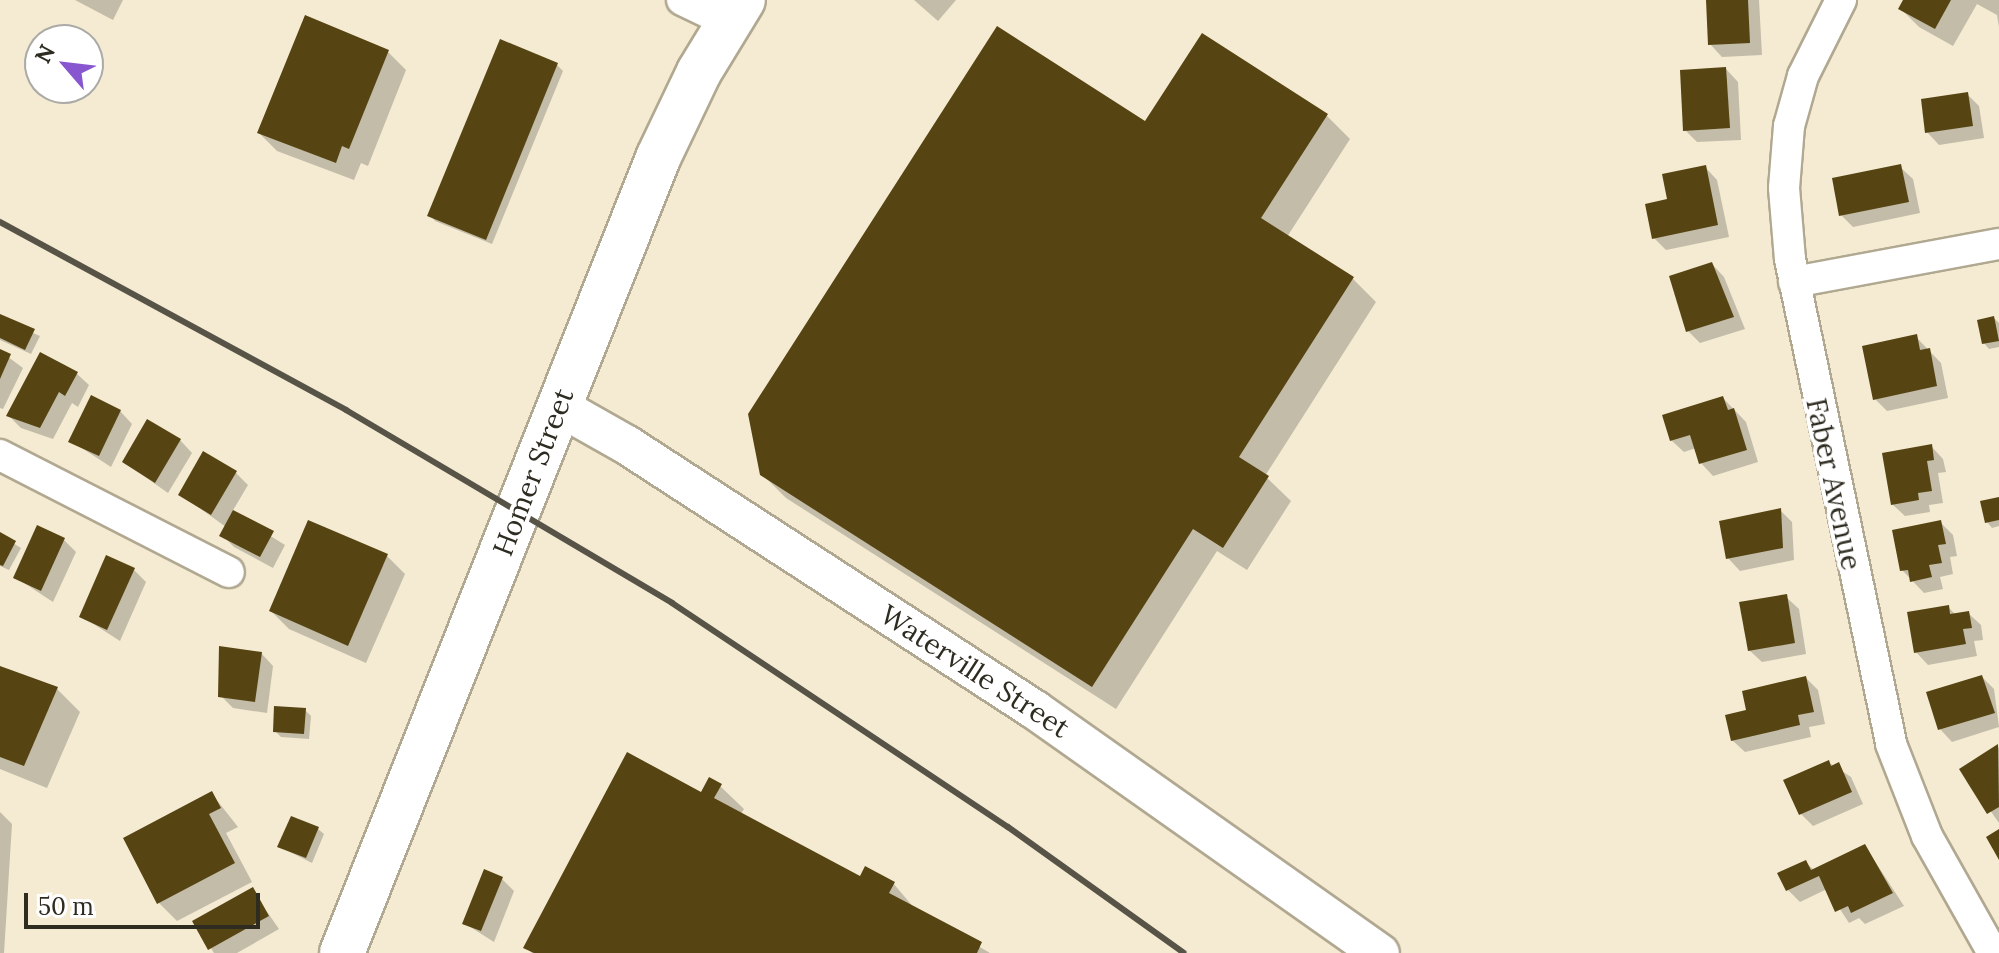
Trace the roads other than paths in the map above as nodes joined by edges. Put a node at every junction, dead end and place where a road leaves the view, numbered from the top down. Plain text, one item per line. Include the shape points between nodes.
1 (682, 0) edge
2 (1841, 0) edge
3 (735, 11) edge
4 (1999, 244) edge
5 (1794, 282) junction
6 (558, 406) junction
7 (0, 455) edge
8 (229, 572) dead end
9 (342, 953) edge
10 (1380, 953) edge
11 (1993, 953) edge

1 - 3 street
2 - 5 street, Faber Avenue via 1803,76 1789,126 1784,188
3 - 6 main road, Homer Street via 658,158
4 - 5 street
5 - 11 street, Faber Avenue via 1891,744 1927,836
6 - 9 main road, Homer Street
6 - 10 street, Waterville Street via 627,445 1035,710
7 - 8 street

